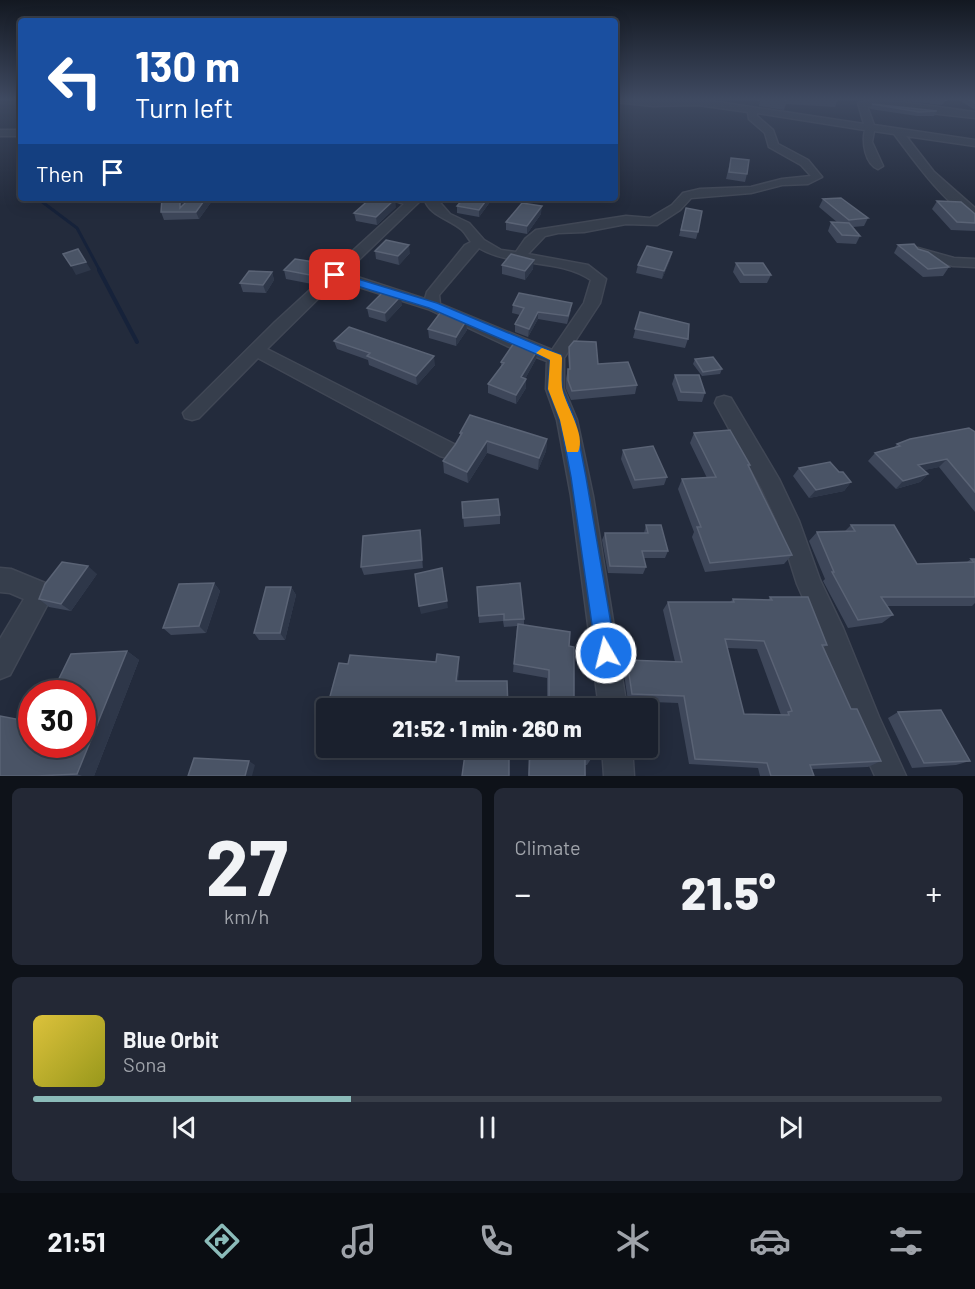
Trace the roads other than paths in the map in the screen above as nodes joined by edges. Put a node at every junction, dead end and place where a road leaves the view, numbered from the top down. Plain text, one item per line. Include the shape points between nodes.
1 (771, 134) edge
2 (869, 134) edge
3 (899, 134) edge
4 (918, 134) edge
5 (975, 143) edge
6 (878, 166) dead end
7 (414, 201) edge
8 (430, 201) edge
9 (975, 214) edge
10 (478, 243) junction
11 (918, 252) edge
12 (520, 256) junction
13 (975, 263) edge
14 (335, 275) junction
15 (433, 306) junction
16 (258, 351) junction
17 (556, 358) junction
18 (724, 403) dead end
19 (192, 413) dead end
20 (447, 450) dead end
21 (0, 579) edge
22 (0, 664) edge
23 (612, 698) edge
24 (618, 758) edge
25 (619, 776) edge
26 (891, 776) edge

1 - 12 street via 773,145 817,177 743,191 687,195 680,207 663,213 653,222 626,220 542,233
2 - 6 street via 867,142
3 - 9 street via 930,174
4 - 5 street
7 - 14 street
8 - 10 street via 446,217 465,226
10 - 12 street via 497,253
10 - 15 street via 432,295
11 - 13 street via 953,262
12 - 17 street via 583,268 599,279 592,303
14 - 15 street
14 - 16 street via 285,320
15 - 17 street
16 - 19 street
16 - 20 street
17 - 23 street via 555,389 567,420 582,496
18 - 26 street via 788,521 809,584
21 - 22 street via 41,594
24 - 25 street

